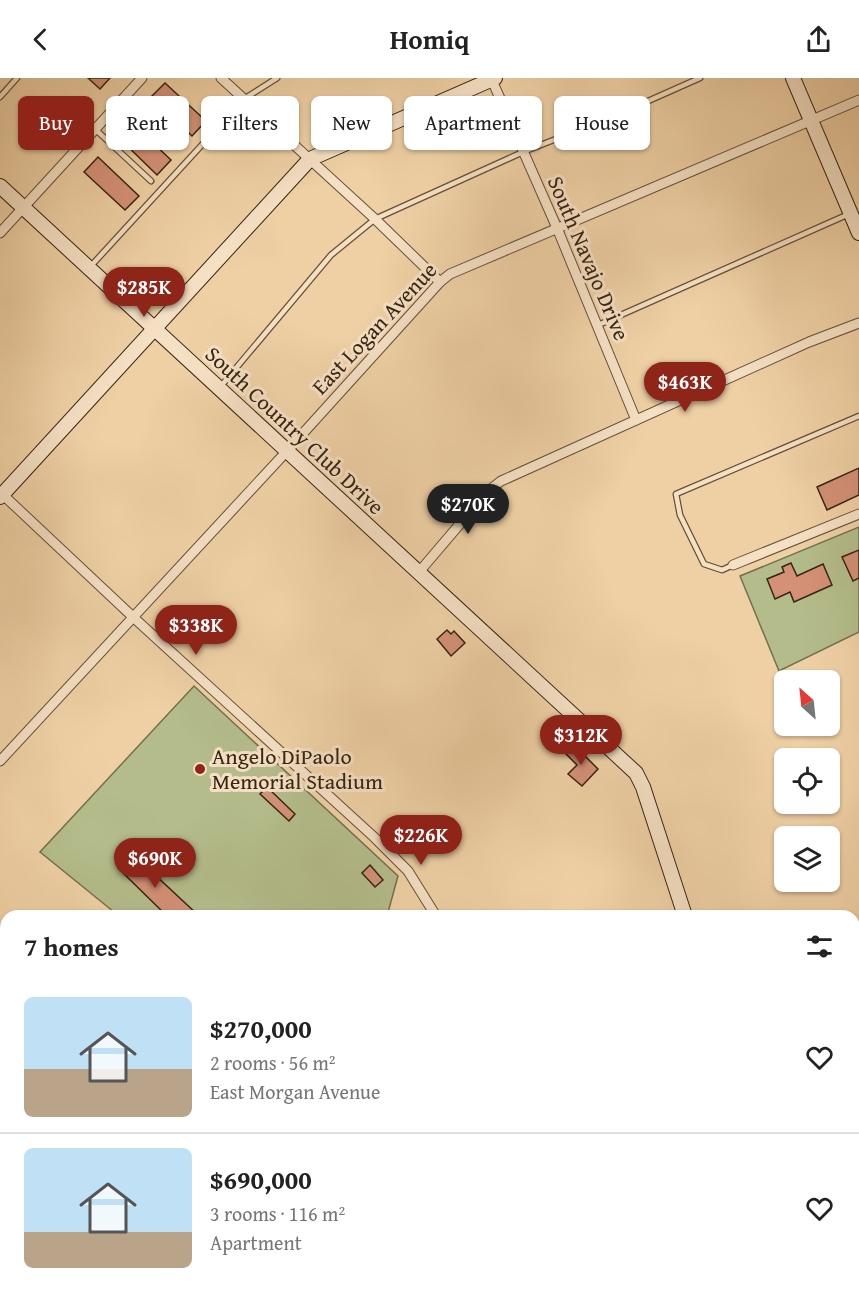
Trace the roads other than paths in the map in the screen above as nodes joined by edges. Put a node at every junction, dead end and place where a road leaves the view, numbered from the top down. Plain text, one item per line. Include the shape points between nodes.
1 (17, 78) edge
2 (142, 78) edge
3 (221, 78) edge
4 (277, 78) edge
5 (700, 78) edge
6 (793, 78) edge
7 (492, 79) edge
8 (241, 96) edge
9 (249, 96) edge
10 (0, 97) edge
11 (859, 100) edge
12 (811, 120) junction
13 (95, 129) junction
14 (201, 146) edge
15 (299, 149) edge
16 (523, 152) junction
17 (310, 159) junction
18 (151, 181) dead end
19 (0, 186) edge
20 (24, 208) junction
21 (851, 214) junction
22 (375, 219) junction
23 (556, 228) junction
24 (0, 233) edge
25 (859, 233) edge
26 (89, 268) junction
27 (440, 282) junction
28 (859, 323) edge
29 (596, 326) junction
30 (155, 329) junction
31 (219, 388) junction
32 (859, 416) edge
33 (636, 420) junction
34 (287, 451) junction
35 (1, 494) edge
36 (859, 514) edge
37 (733, 566) joint
38 (418, 572) junction
39 (133, 617) junction
40 (0, 761) edge
41 (432, 910) edge
42 (683, 910) edge

1 - 10 lane
2 - 13 street
3 - 8 street
4 - 9 lane
5 - 16 lane
6 - 12 main road
7 - 16 street, South Navajo Drive
7 - 17 main road
11 - 12 street, East Logan Avenue
12 - 21 main road
12 - 23 street, East Logan Avenue
13 - 18 lane
13 - 20 street
14 - 26 lane
15 - 17 street
16 - 22 lane
16 - 23 street, South Navajo Drive
17 - 22 street
17 - 30 main road
19 - 20 main road, South Country Club Drive
20 - 24 street
20 - 26 main road, South Country Club Drive
21 - 25 main road
21 - 29 lane
22 - 27 street
22 - 31 lane via 331,255
23 - 27 street, East Logan Avenue via 450,274
23 - 29 street, South Navajo Drive
26 - 30 main road, South Country Club Drive
27 - 34 street, East Logan Avenue
28 - 33 street
29 - 33 street, South Navajo Drive
30 - 31 main road, South Country Club Drive
30 - 35 main road
31 - 34 main road, South Country Club Drive
32 - 37 lane via 676,494 680,515 704,564 722,570
33 - 38 street via 501,481
34 - 38 main road, South Country Club Drive
34 - 39 street, East Logan Avenue
35 - 39 street
36 - 37 street
38 - 42 main road, South Country Club Drive via 636,773
39 - 40 street, East Logan Avenue
39 - 41 street via 375,838 408,871

